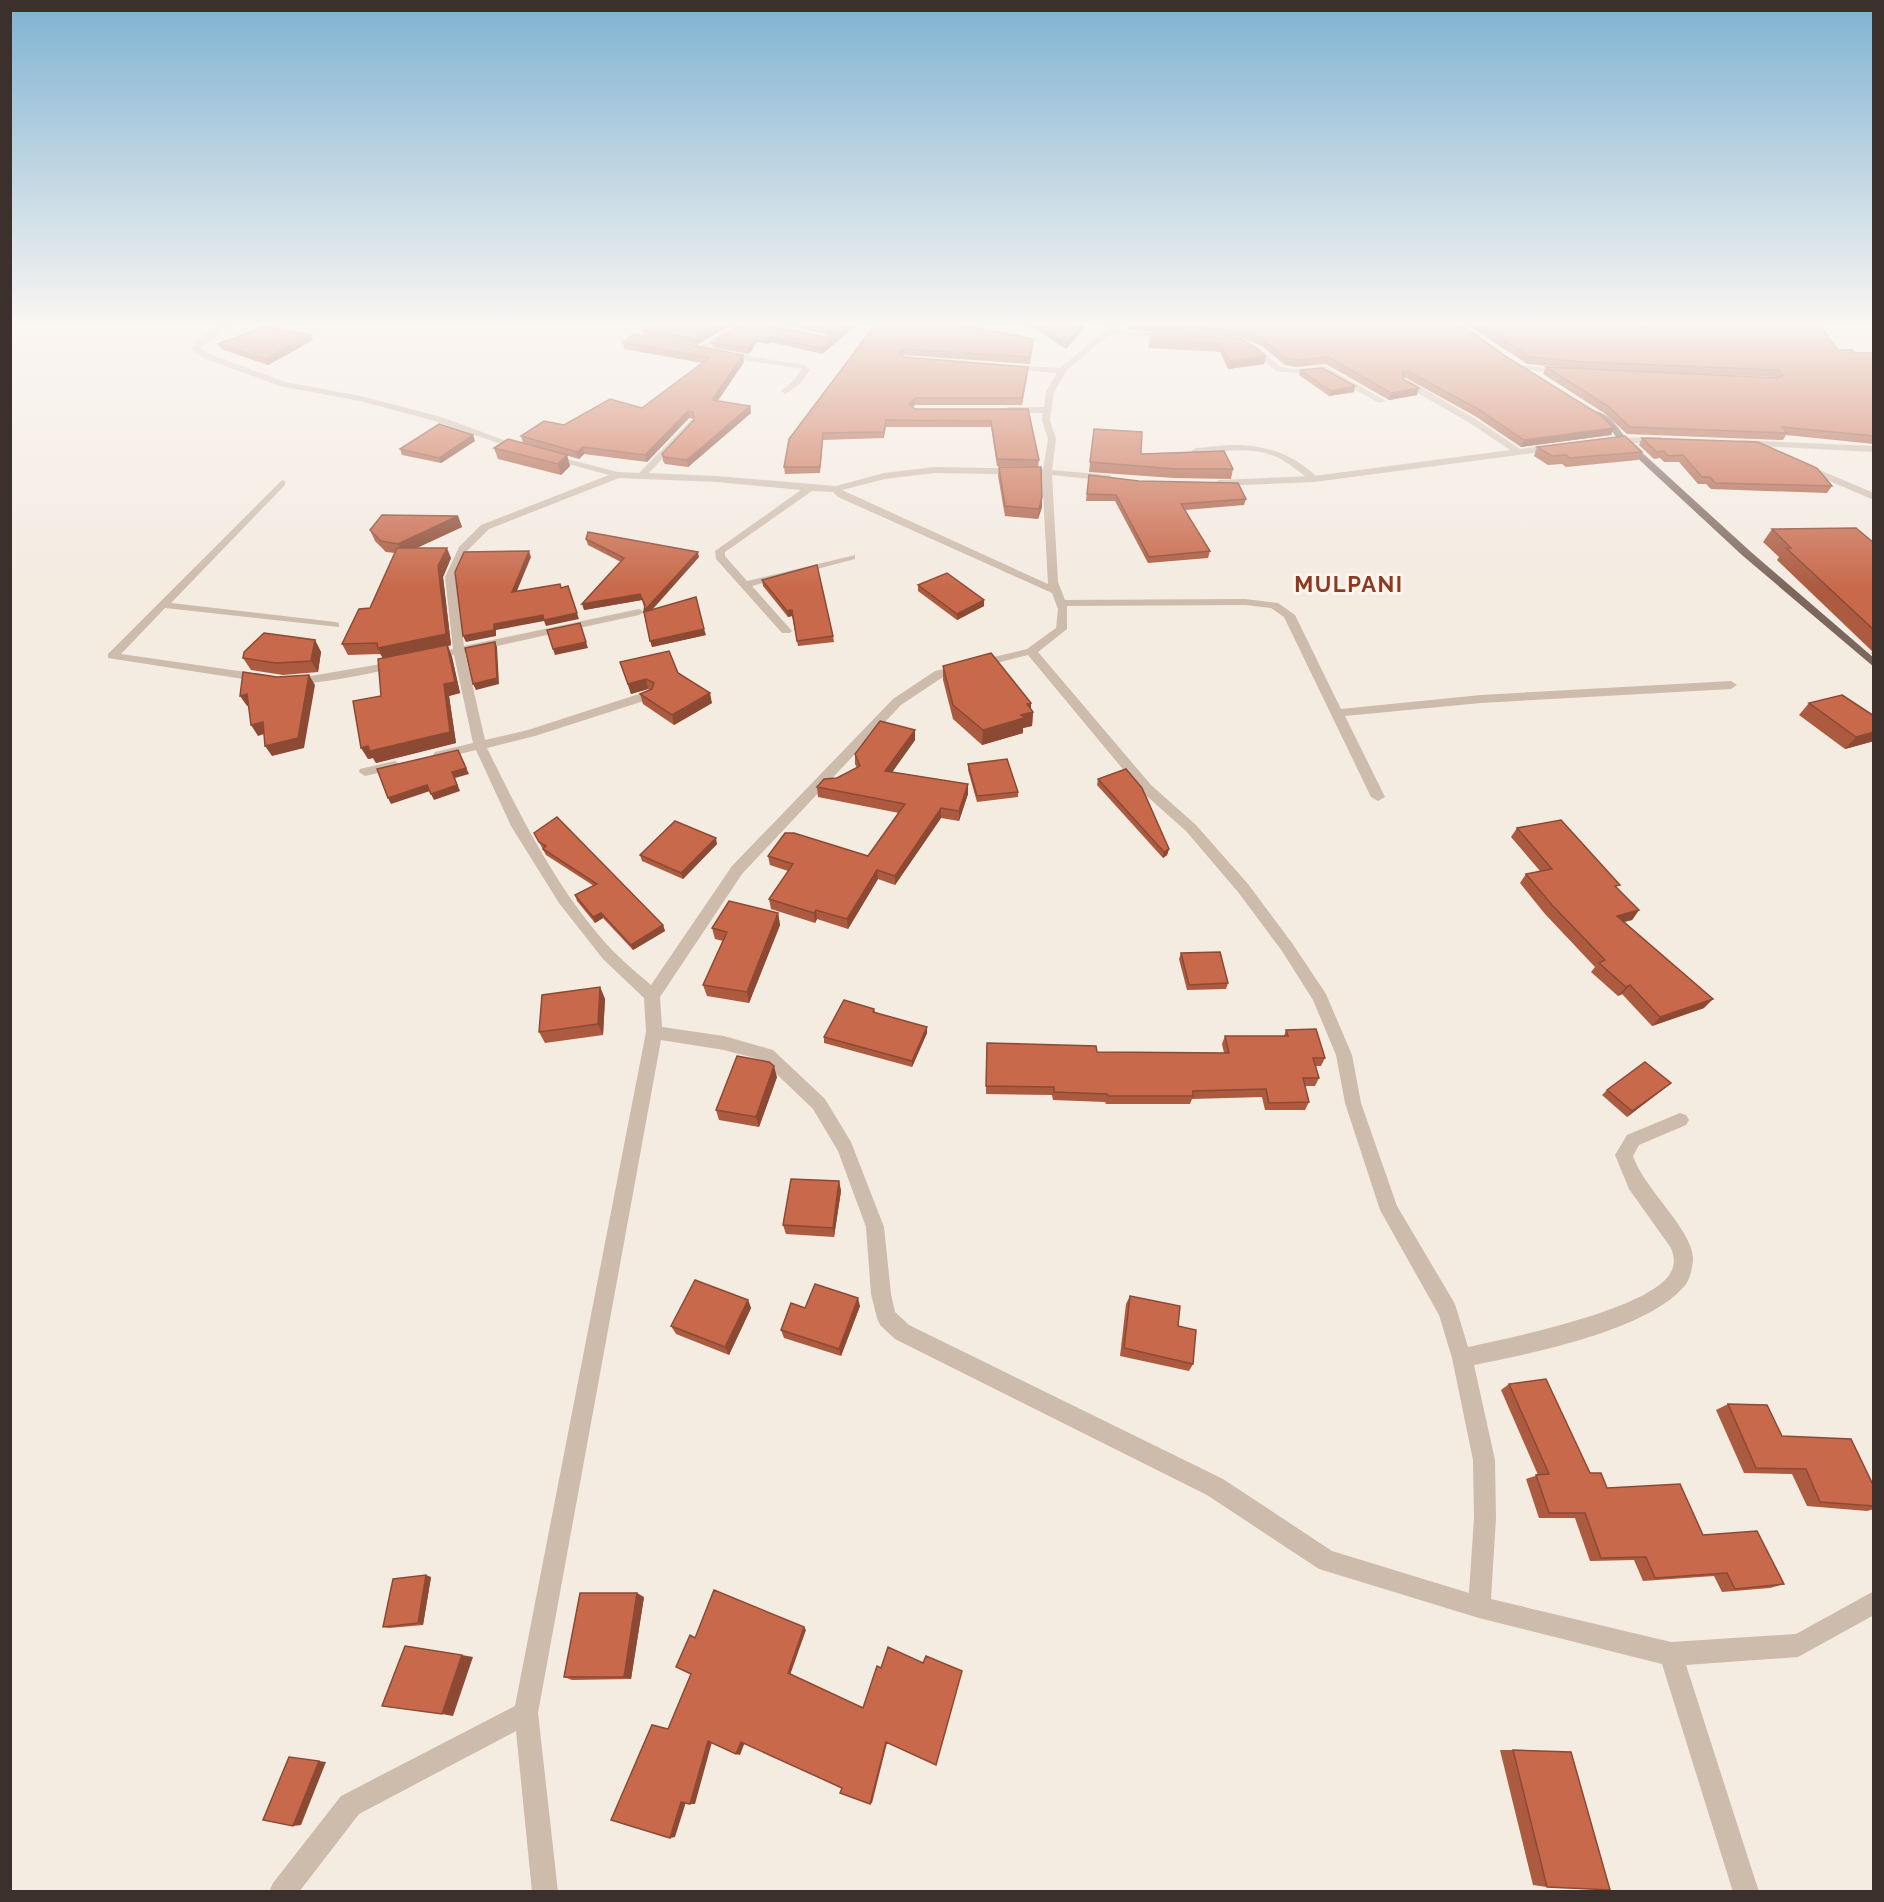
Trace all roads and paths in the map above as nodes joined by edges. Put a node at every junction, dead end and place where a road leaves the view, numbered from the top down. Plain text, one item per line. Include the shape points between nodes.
1 (402, 410) edge
2 (992, 410) edge
3 (1048, 410) joint
4 (1453, 410) edge
5 (1592, 410) edge
6 (691, 423) edge
7 (1622, 439) junction
8 (1668, 441) edge
9 (1599, 442) edge
10 (1737, 443) edge
11 (1748, 443) junction
12 (1565, 446) edge
13 (1874, 448) edge
14 (528, 449) edge
15 (1196, 451) edge
16 (1519, 452) junction
17 (539, 453) edge
18 (1779, 456) edge
19 (1790, 460) edge
20 (1047, 472) junction
21 (618, 474) junction
22 (642, 476) junction
23 (1115, 479) edge
24 (1314, 479) junction
25 (282, 483) dead end
26 (1209, 483) edge
27 (810, 488) junction
28 (836, 489) junction
29 (1874, 497) edge
30 (851, 557) dead end
31 (745, 585) junction
32 (1059, 597) junction
33 (164, 604) junction
34 (639, 612) dead end
35 (335, 624) dead end
36 (786, 632) dead end
37 (459, 651) junction
38 (1031, 651) junction
39 (1874, 664) edge
40 (1731, 685) dead end
41 (649, 695) edge
42 (1337, 712) junction
43 (480, 746) junction
44 (365, 772) dead end
45 (1378, 797) dead end
46 (652, 996) junction
47 (654, 1032) junction
48 (1680, 1120) dead end
49 (1462, 1358) junction
50 (1874, 1602) edge
51 (1479, 1607) junction
52 (1671, 1654) junction
53 (526, 1713) junction
54 (282, 1892) edge
55 (545, 1892) edge
56 (1746, 1892) edge

1 - 14 street
2 - 3 street
3 - 20 street via 1052,439
4 - 16 street
5 - 7 main road via 1612,425
6 - 22 street
7 - 8 street
7 - 9 street
7 - 39 main road
10 - 11 street
11 - 13 street
11 - 18 street
12 - 16 street
15 - 24 street via 1228,447 1272,452
16 - 24 street
17 - 21 street
19 - 29 street
20 - 23 street
20 - 28 street via 906,472
20 - 32 street via 1053,582
21 - 22 street
21 - 37 street via 485,527 464,549 450,578
22 - 27 street via 717,478
24 - 26 street
25 - 33 street
27 - 28 street
27 - 31 street via 720,551
28 - 32 street
30 - 31 street
31 - 36 street
32 - 38 street via 1062,629
32 - 42 street via 1274,605 1289,615
33 - 35 street
33 - 37 street via 112,656 278,680 311,680
34 - 37 street
37 - 43 street
38 - 46 street via 939,674 897,702 737,870
38 - 49 street via 1146,788 1191,828 1243,888 1320,998 1344,1055 1353,1104 1389,1209 1448,1311
40 - 42 street via 1481,699
41 - 43 street
42 - 45 street
43 - 44 street
43 - 46 street via 518,825 558,891 609,955
46 - 47 street
47 - 51 street via 724,1043 767,1055 819,1104 845,1148 875,1227 887,1318 902,1332 1215,1488 1328,1561
47 - 53 street
48 - 49 street via 1633,1140 1624,1155 1627,1171 1685,1259 1673,1284 1650,1301 1603,1323
49 - 51 street via 1484,1460
50 - 52 street via 1798,1645
51 - 52 street
52 - 56 street
53 - 54 street via 350,1805
53 - 55 street

